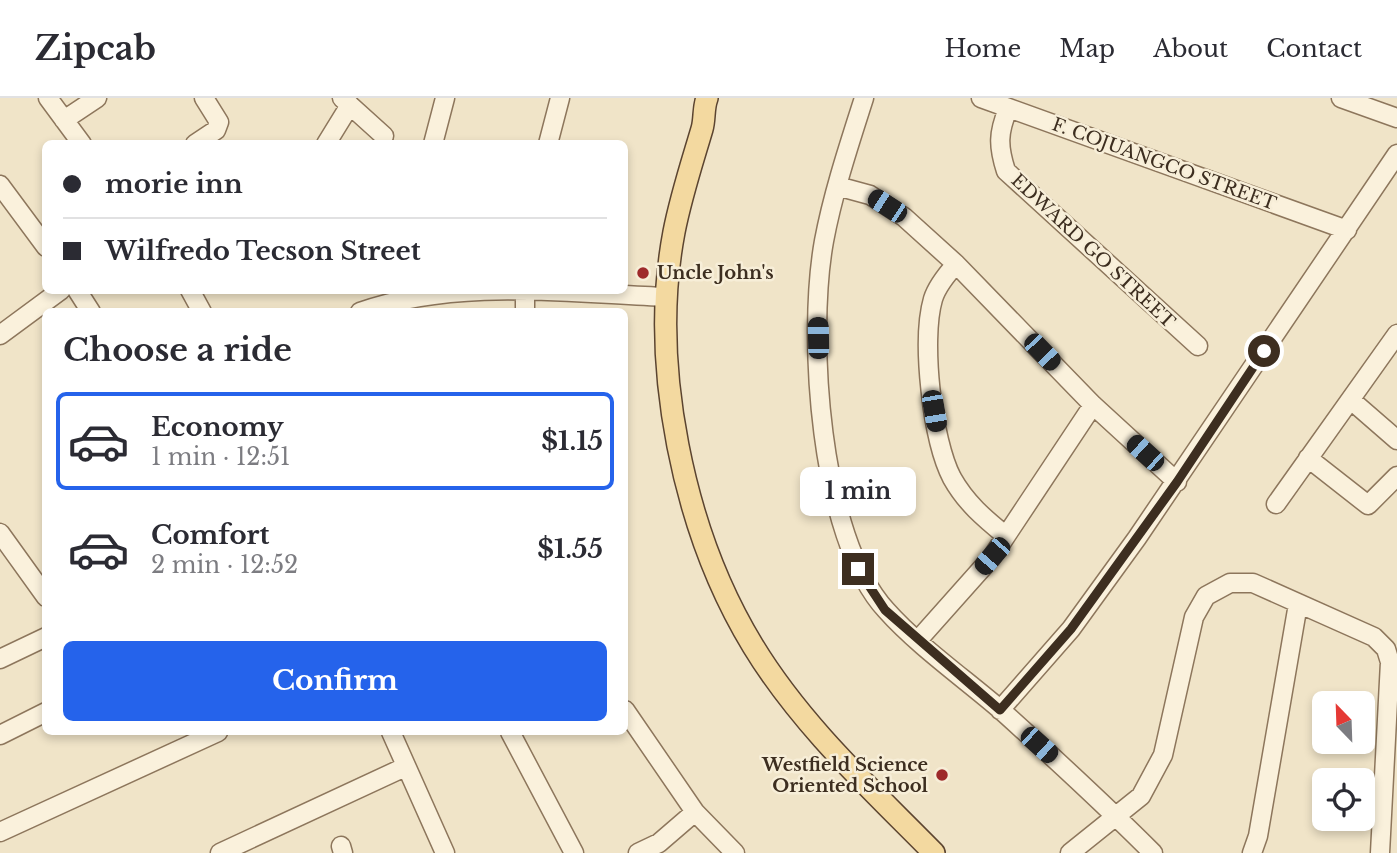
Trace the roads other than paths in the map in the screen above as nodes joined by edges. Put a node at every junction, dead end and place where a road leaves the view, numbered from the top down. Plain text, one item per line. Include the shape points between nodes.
1 (48, 98) edge
2 (97, 98) edge
3 (204, 98) edge
4 (445, 98) edge
5 (560, 98) edge
6 (707, 98) edge
7 (720, 98) edge
8 (864, 98) edge
9 (981, 98) edge
10 (1341, 98) edge
11 (346, 102) edge
12 (1008, 108) junction
13 (1397, 118) edge
14 (64, 120) junction
15 (703, 125) junction
16 (384, 136) dead end
17 (79, 140) edge
18 (201, 140) edge
19 (328, 140) edge
20 (434, 140) edge
21 (549, 140) edge
22 (1397, 154) edge
23 (0, 185) edge
24 (837, 186) junction
25 (1347, 230) junction
26 (42, 242) edge
27 (956, 264) junction
28 (56, 294) edge
29 (483, 294) edge
30 (596, 294) edge
31 (667, 297) junction
32 (412, 299) edge
33 (376, 308) edge
34 (0, 335) edge
35 (1396, 337) edge
36 (1198, 346) dead end
37 (1351, 400) junction
38 (1093, 405) junction
39 (1397, 440) edge
40 (1308, 458) junction
41 (1397, 476) edge
42 (1177, 482) junction
43 (1276, 504) dead end
44 (0, 533) edge
45 (1006, 536) junction
46 (42, 591) edge
47 (1298, 604) junction
48 (42, 639) edge
49 (919, 639) junction
50 (0, 658) edge
51 (1000, 710) junction
52 (42, 714) edge
53 (628, 714) edge
54 (0, 735) edge
55 (211, 735) edge
56 (392, 735) edge
57 (512, 735) edge
58 (405, 767) junction
59 (695, 812) junction
60 (1115, 815) junction
61 (0, 832) edge
62 (220, 853) edge
63 (445, 853) edge
64 (574, 853) edge
65 (638, 853) edge
66 (735, 853) edge
67 (934, 853) edge
68 (1070, 853) edge
69 (1153, 853) edge
70 (1252, 853) edge
71 (1380, 853) edge

1 - 14 street
2 - 14 street
3 - 18 street via 219,122 216,130
4 - 20 street
5 - 21 street
6 - 15 main road
7 - 15 main road
8 - 24 street
9 - 12 street, F. COJUANGCO STREET
10 - 13 street
11 - 16 street
11 - 19 street
12 - 25 street, F. COJUANGCO STREET
12 - 36 street, EDWARD GO STREET via 998,147 1006,171
14 - 17 street
15 - 31 main road via 674,234
22 - 25 street
23 - 26 street
24 - 27 street via 870,195 904,217
24 - 49 street via 824,243 817,315 819,383 831,471 858,569 885,610
25 - 42 street
27 - 38 street
27 - 45 street via 933,298 929,322 930,389 937,433 951,475 971,507
28 - 34 street
29 - 32 street
30 - 31 street
31 - 67 main road via 670,380 680,455 696,519 724,591 752,645 789,699 850,769
32 - 33 street
35 - 37 street
37 - 39 street
37 - 40 street
38 - 42 street
38 - 45 street
40 - 41 street via 1368,505
40 - 43 street
42 - 51 street via 1071,629
44 - 46 street
45 - 49 street
47 - 60 street via 1253,583 1230,583 1206,596 1194,617 1164,755 1141,796
47 - 70 street
47 - 71 street via 1374,637 1388,653
48 - 50 street
49 - 51 street
51 - 60 street
52 - 54 street
53 - 59 street
55 - 61 street
56 - 58 street
57 - 64 street
58 - 62 street
58 - 63 street
59 - 65 street via 659,843
59 - 66 street
60 - 68 street
60 - 69 street

